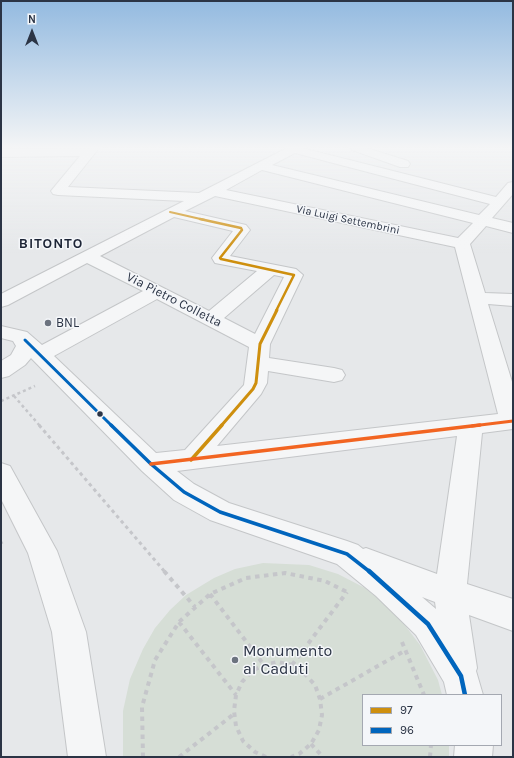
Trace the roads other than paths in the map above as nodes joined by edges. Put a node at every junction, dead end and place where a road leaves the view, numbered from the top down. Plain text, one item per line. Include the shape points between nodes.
1 (64, 183) edge
2 (226, 183) edge
3 (331, 183) edge
4 (427, 183) edge
5 (513, 186) edge
6 (205, 194) junction
7 (499, 202) junction
8 (170, 212) junction
9 (482, 220) junction
10 (513, 228) edge
11 (462, 244) junction
12 (87, 256) junction
13 (271, 269) junction
14 (157, 291) junction
15 (477, 298) junction
16 (513, 300) edge
17 (1, 301) edge
18 (210, 319) junction
19 (1, 321) edge
20 (21, 341) edge
21 (259, 353) junction
22 (1, 370) edge
23 (334, 375) dead end
24 (512, 421) edge
25 (471, 426) junction
26 (191, 460) junction
27 (151, 464) junction
28 (1, 473) edge
29 (347, 554) junction
30 (450, 593) junction
31 (513, 615) edge
32 (463, 685) edge
33 (474, 746) edge
34 (87, 757) edge
35 (474, 757) edge

1 - 6 street, Via Luigi Settembrini via 58,191
2 - 6 street
3 - 9 street
4 - 7 street
5 - 7 street
6 - 8 street
6 - 11 street, Via Luigi Settembrini
7 - 9 street
8 - 12 street
8 - 13 street via 241,228 221,260
9 - 10 street
9 - 11 street
11 - 15 street
12 - 14 street, Via Pietro Colletta
12 - 17 street
13 - 18 street
13 - 21 street via 294,275
14 - 18 street, Via Pietro Colletta
14 - 20 street
15 - 16 street
15 - 24 street
18 - 21 street, Via Pietro Colletta
19 - 20 street
20 - 22 street via 26,346 24,354
20 - 27 street
21 - 23 street, Via Pietro Colletta
21 - 26 street via 253,389
24 - 25 street
25 - 26 street
25 - 30 street
26 - 27 street
27 - 29 street via 184,492 220,512
28 - 34 street via 42,550 69,632
29 - 30 street
29 - 32 street via 428,624
30 - 31 street
30 - 32 street
33 - 35 street

